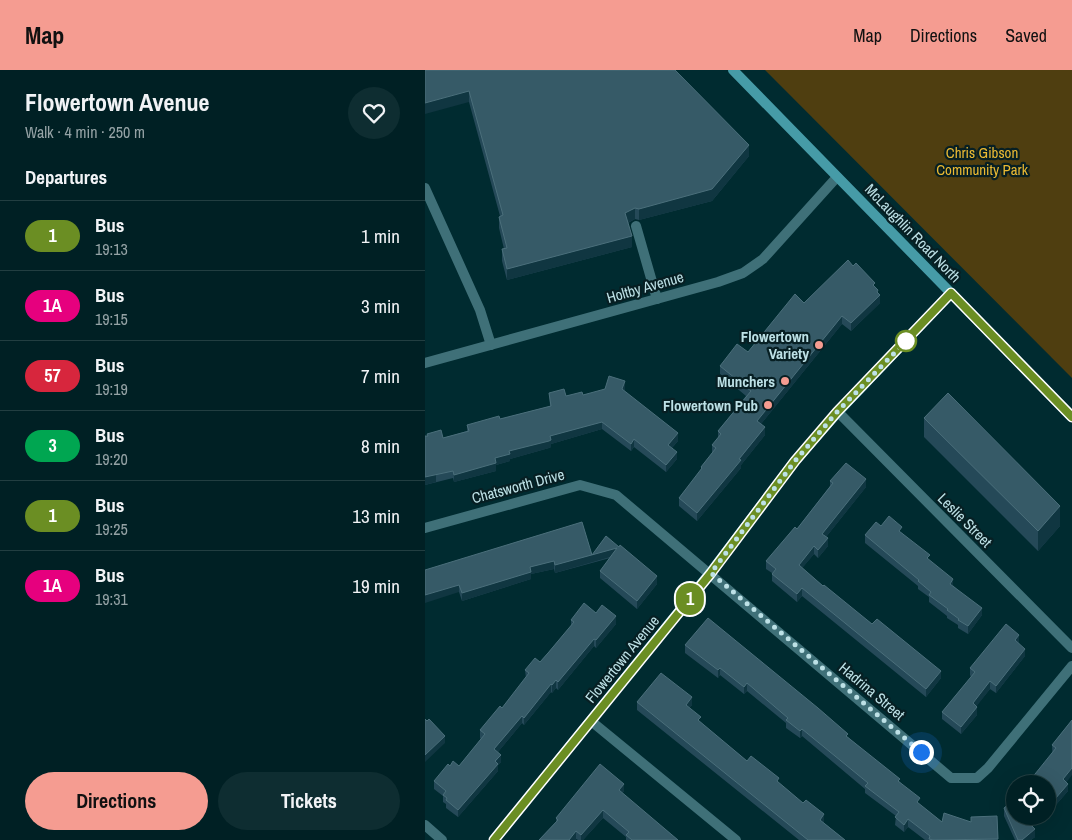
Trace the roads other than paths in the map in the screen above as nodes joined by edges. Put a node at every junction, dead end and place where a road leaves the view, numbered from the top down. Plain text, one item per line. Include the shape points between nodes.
1 (733, 70) edge
2 (837, 177) junction
3 (425, 188) edge
4 (636, 226) dead end
5 (951, 293) junction
6 (657, 299) junction
7 (491, 345) junction
8 (425, 363) edge
9 (837, 412) junction
10 (1072, 417) edge
11 (425, 528) edge
12 (711, 573) junction
13 (1072, 648) edge
14 (1072, 666) edge
15 (591, 721) junction
16 (425, 825) edge
17 (442, 840) edge
18 (494, 840) edge
19 (736, 840) edge

1 - 2 street, McLaughlin Road North
2 - 5 street, McLaughlin Road North
2 - 6 street, Holtby Avenue via 763,259 743,273
3 - 7 street via 479,310
4 - 6 street
5 - 9 street, Flowertown Avenue
5 - 10 street, McLaughlin Road North
6 - 7 street, Holtby Avenue
7 - 8 street, Holtby Avenue
9 - 12 street, Flowertown Avenue via 795,461
9 - 13 street, Leslie Street
11 - 12 street, Chatsworth Drive via 580,485 617,495
12 - 14 street, Hadrina Street via 951,778 977,778 988,768
12 - 15 street, Flowertown Avenue
15 - 18 street, Flowertown Avenue
15 - 19 street
16 - 17 street

